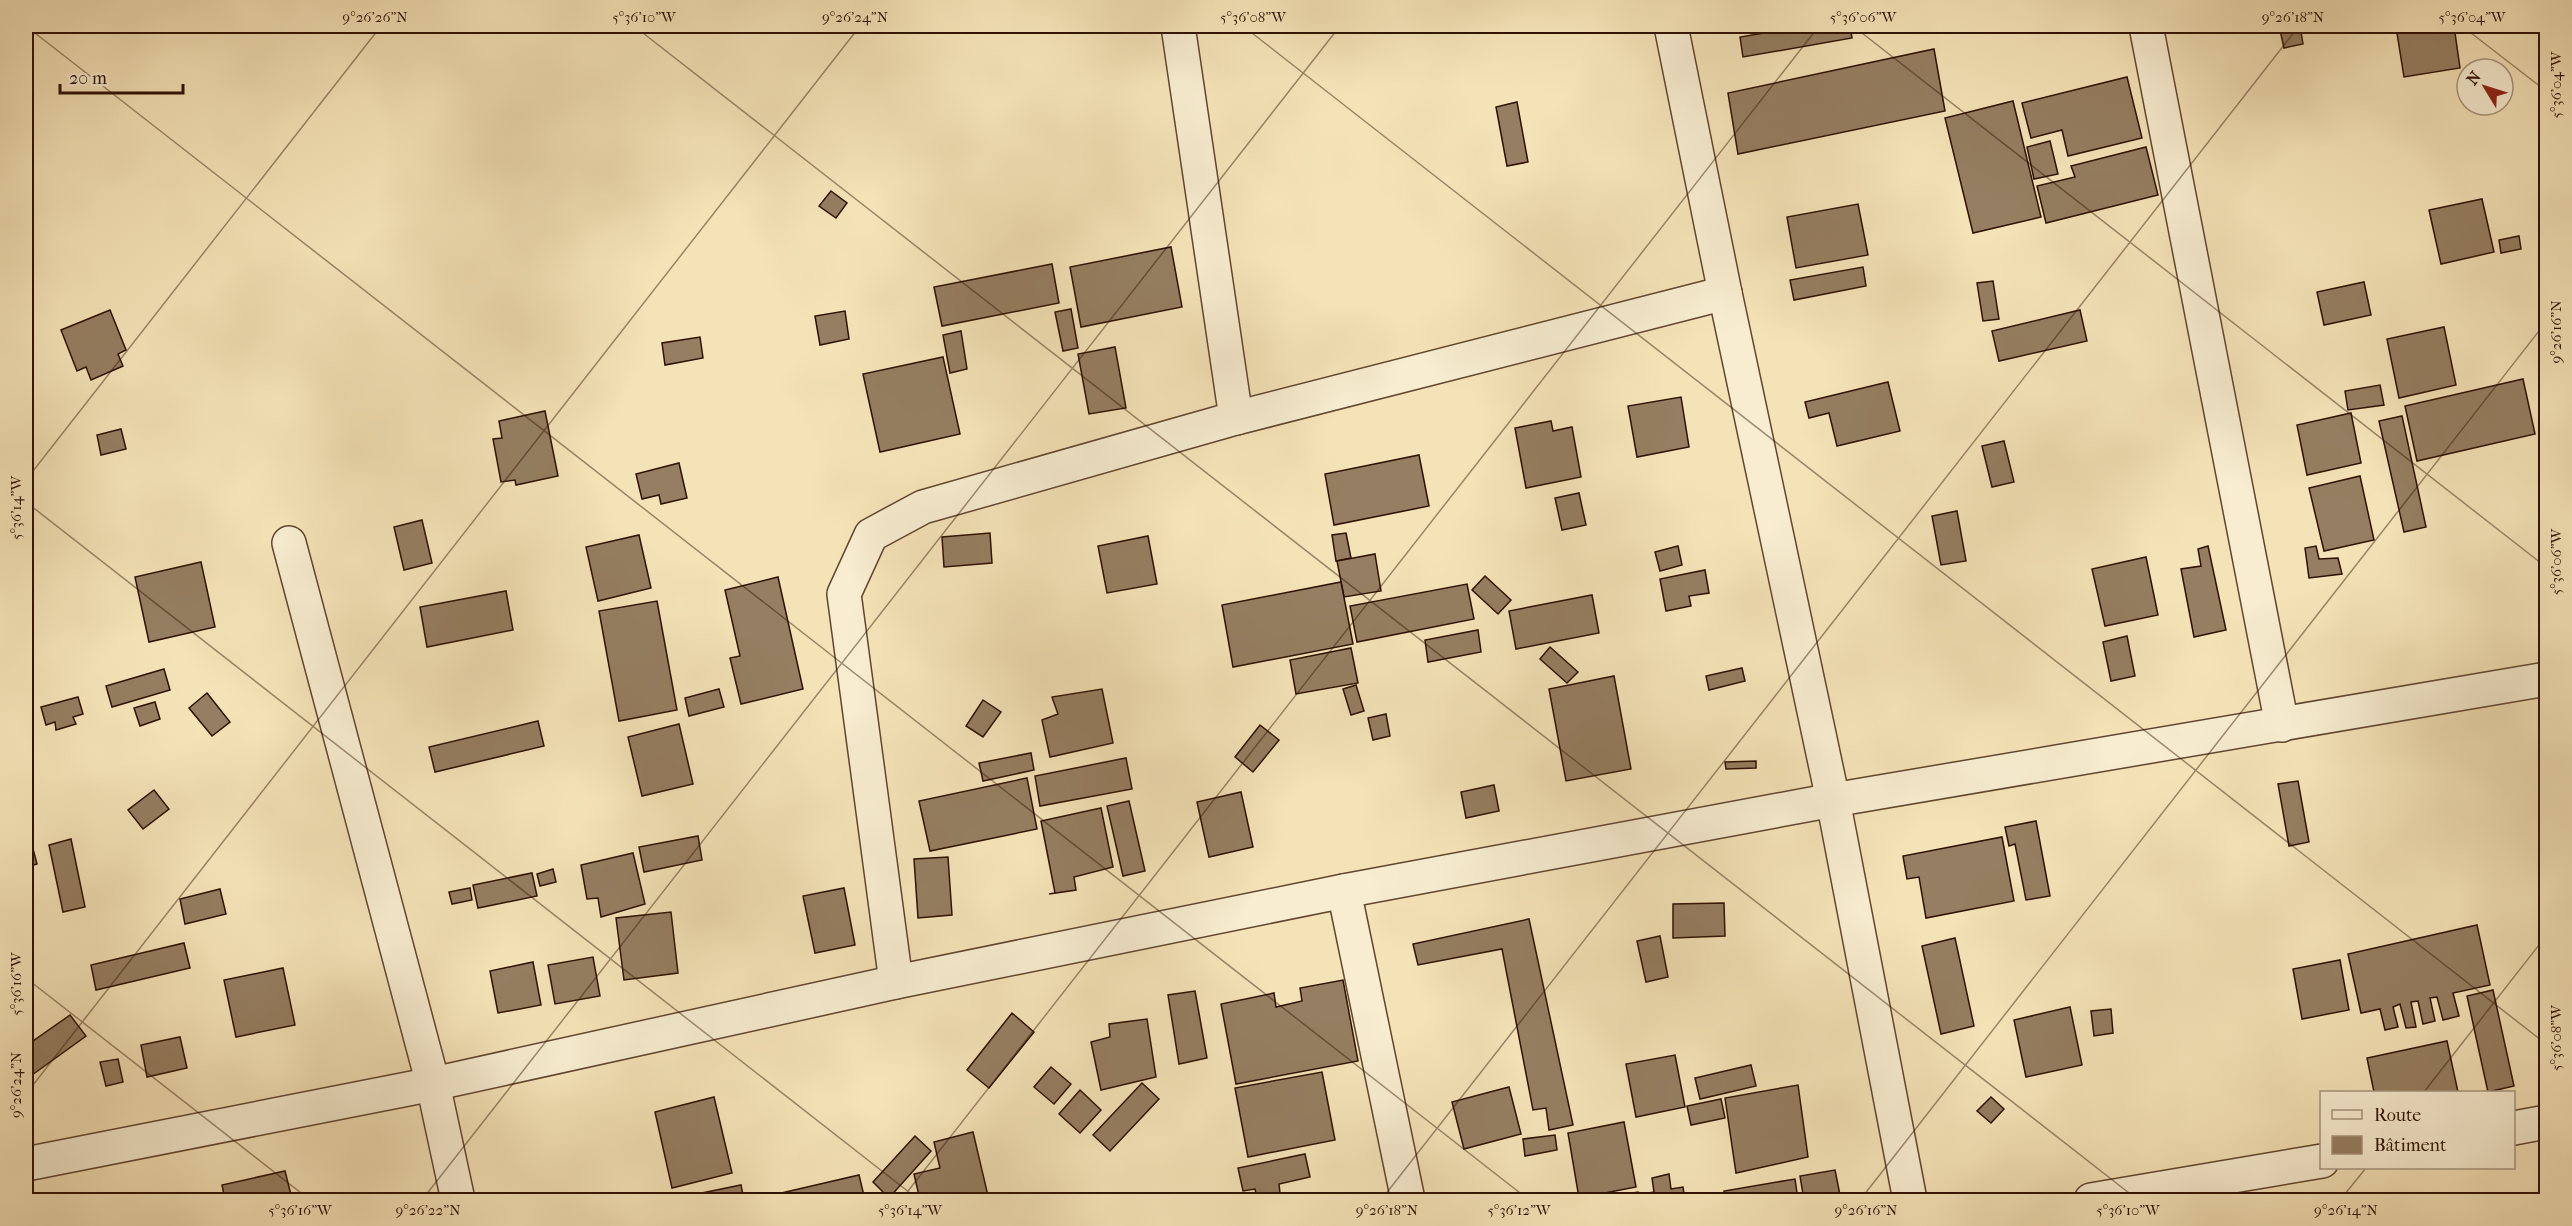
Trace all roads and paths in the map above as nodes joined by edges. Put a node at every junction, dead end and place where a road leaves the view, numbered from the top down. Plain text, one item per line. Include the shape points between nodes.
1 (1178, 26) edge
2 (1671, 26) edge
3 (2146, 26) edge
4 (1725, 293) junction
5 (1236, 418) junction
6 (289, 543) dead end
7 (2547, 679) edge
8 (2282, 725) junction
9 (1833, 800) junction
10 (1344, 891) junction
11 (896, 982) junction
12 (433, 1084) junction
13 (2547, 1122) edge
14 (2515, 1128) edge
15 (2320, 1161) edge
16 (26, 1164) edge
17 (458, 1200) edge
18 (1408, 1200) edge
19 (1910, 1200) edge
20 (2091, 1200) edge

1 - 5 street
2 - 4 street
3 - 8 street
4 - 5 street
4 - 9 street
5 - 11 street via 923,507 871,535 844,594
6 - 12 street
7 - 8 street
8 - 9 street
9 - 10 street
9 - 19 street
10 - 11 street
10 - 18 street
11 - 12 street
12 - 16 street
12 - 17 street
13 - 14 street
15 - 20 street

